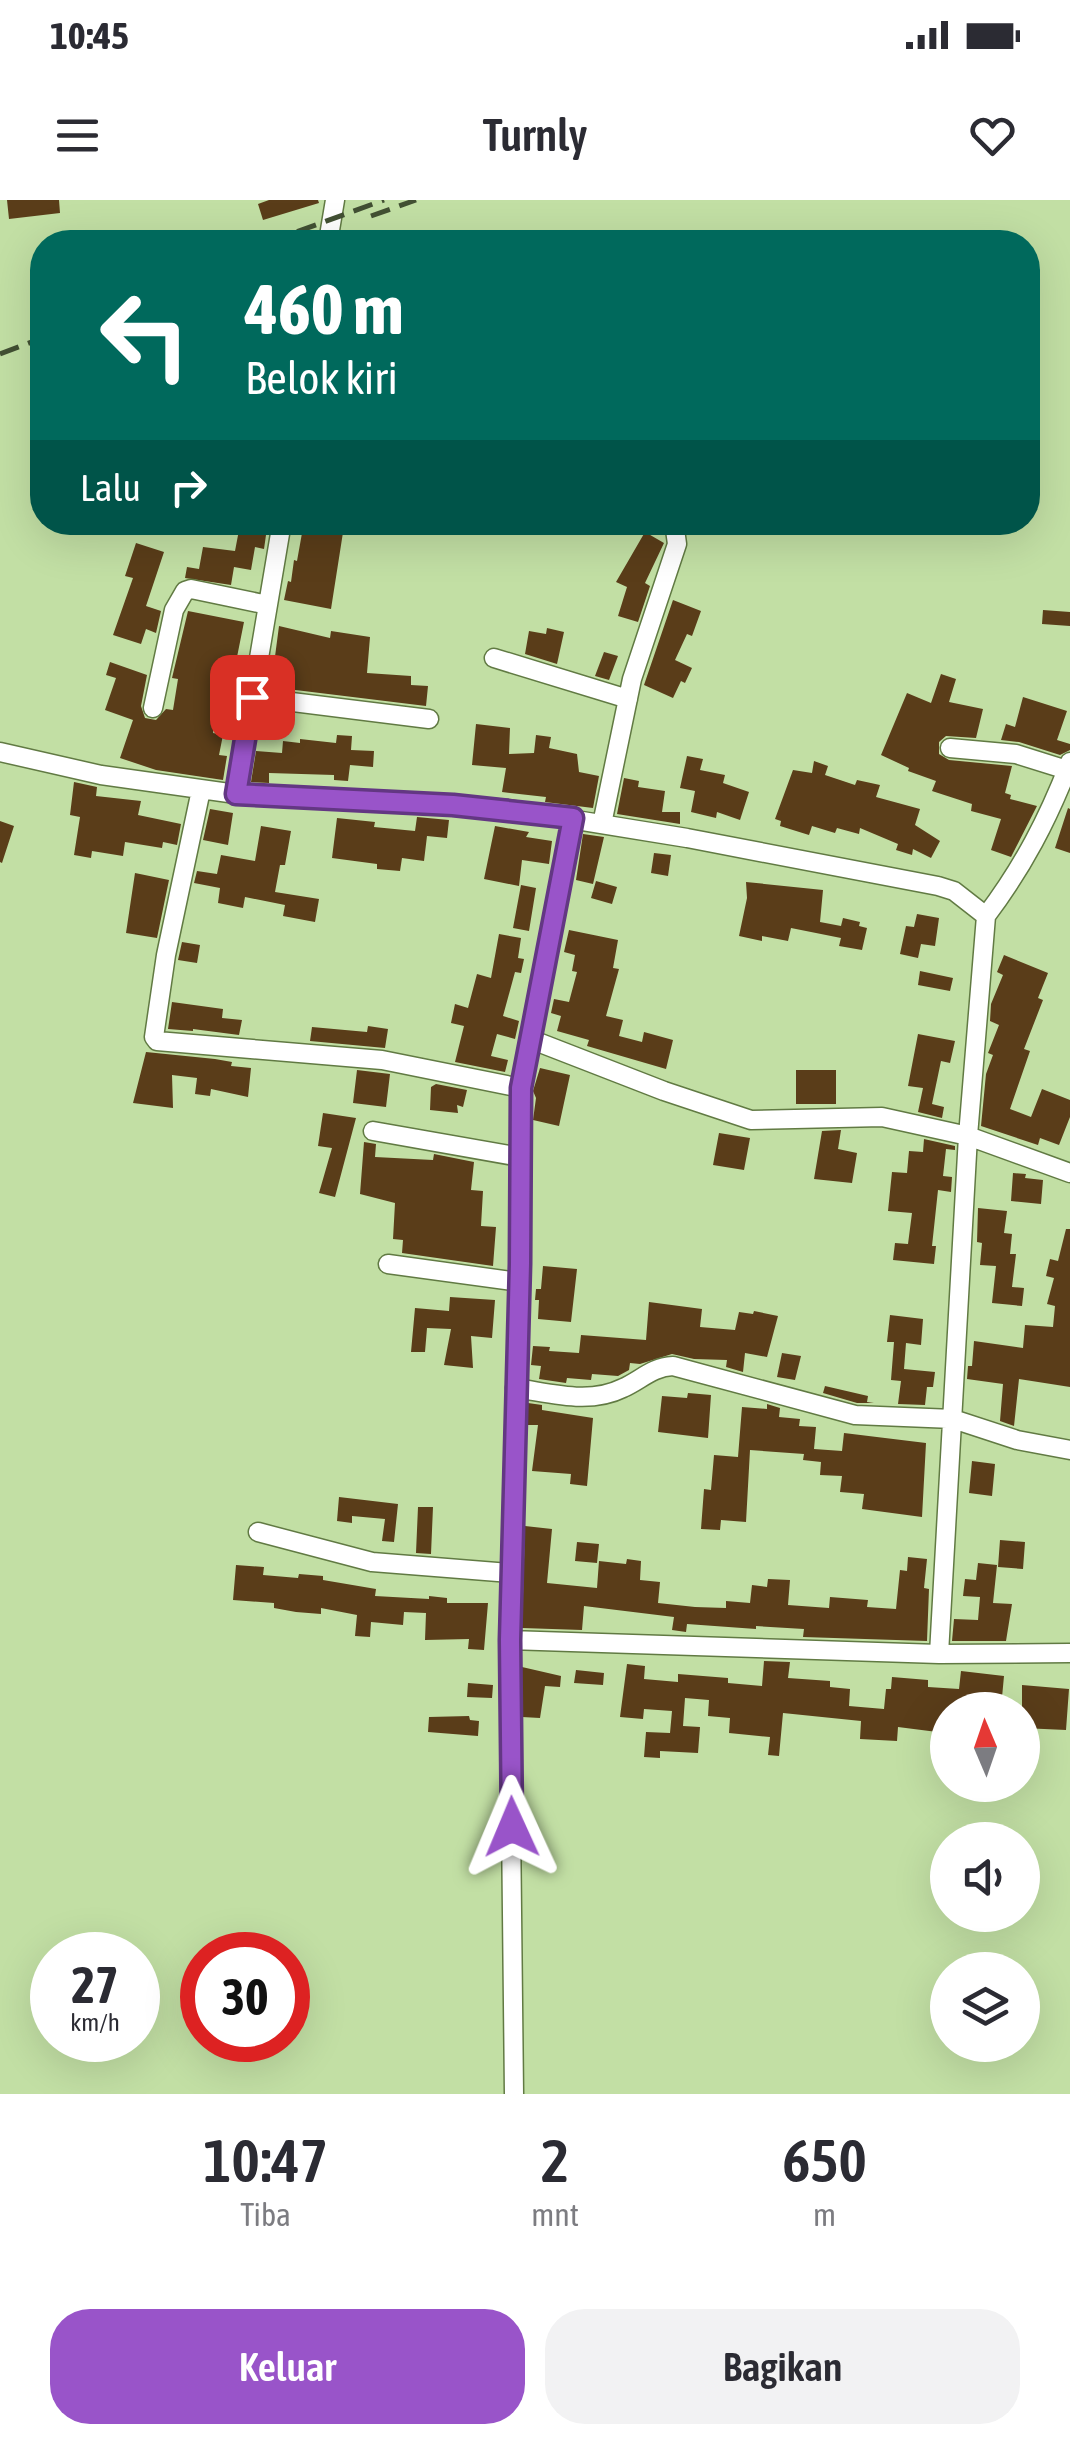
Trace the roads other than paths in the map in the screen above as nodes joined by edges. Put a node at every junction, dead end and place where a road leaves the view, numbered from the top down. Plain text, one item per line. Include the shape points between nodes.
1 (335, 200) edge
2 (330, 230) edge
3 (280, 535) edge
4 (676, 535) edge
5 (268, 605) junction
6 (494, 658) dead end
7 (252, 697) junction
8 (628, 699) junction
9 (153, 708) dead end
10 (429, 719) dead end
11 (950, 748) dead end
12 (0, 752) edge
13 (1068, 766) edge
14 (201, 790) junction
15 (236, 794) junction
16 (573, 818) junction
17 (602, 824) junction
18 (986, 916) junction
19 (530, 1038) junction
20 (521, 1088) junction
21 (374, 1131) dead end
22 (968, 1136) junction
23 (520, 1156) junction
24 (1070, 1173) edge
25 (388, 1264) dead end
26 (519, 1282) junction
27 (515, 1388) junction
28 (953, 1419) junction
29 (1070, 1450) edge
30 (258, 1532) dead end
31 (511, 1573) junction
32 (510, 1640) junction
33 (1070, 1653) edge
34 (939, 1654) junction
35 (514, 2094) edge

1 - 2 street
3 - 5 street
4 - 8 street
5 - 7 street
5 - 9 street via 184,591
6 - 8 street
7 - 10 street
7 - 15 street
8 - 17 street
11 - 13 street
12 - 14 street
13 - 18 street via 1032,848
14 - 15 street
14 - 20 street via 155,1040 382,1060
15 - 16 street
16 - 17 street
16 - 19 street
17 - 18 street via 938,886
18 - 22 street
19 - 20 street
19 - 22 street via 751,1120 869,1116
20 - 23 street
21 - 23 street
22 - 24 street
22 - 28 street
23 - 26 street
25 - 26 street
26 - 27 street
27 - 28 street via 600,1396 672,1366 855,1414
27 - 31 street
28 - 29 street
28 - 34 street
30 - 31 street via 372,1562
31 - 32 street
32 - 34 street
32 - 35 street
33 - 34 street

